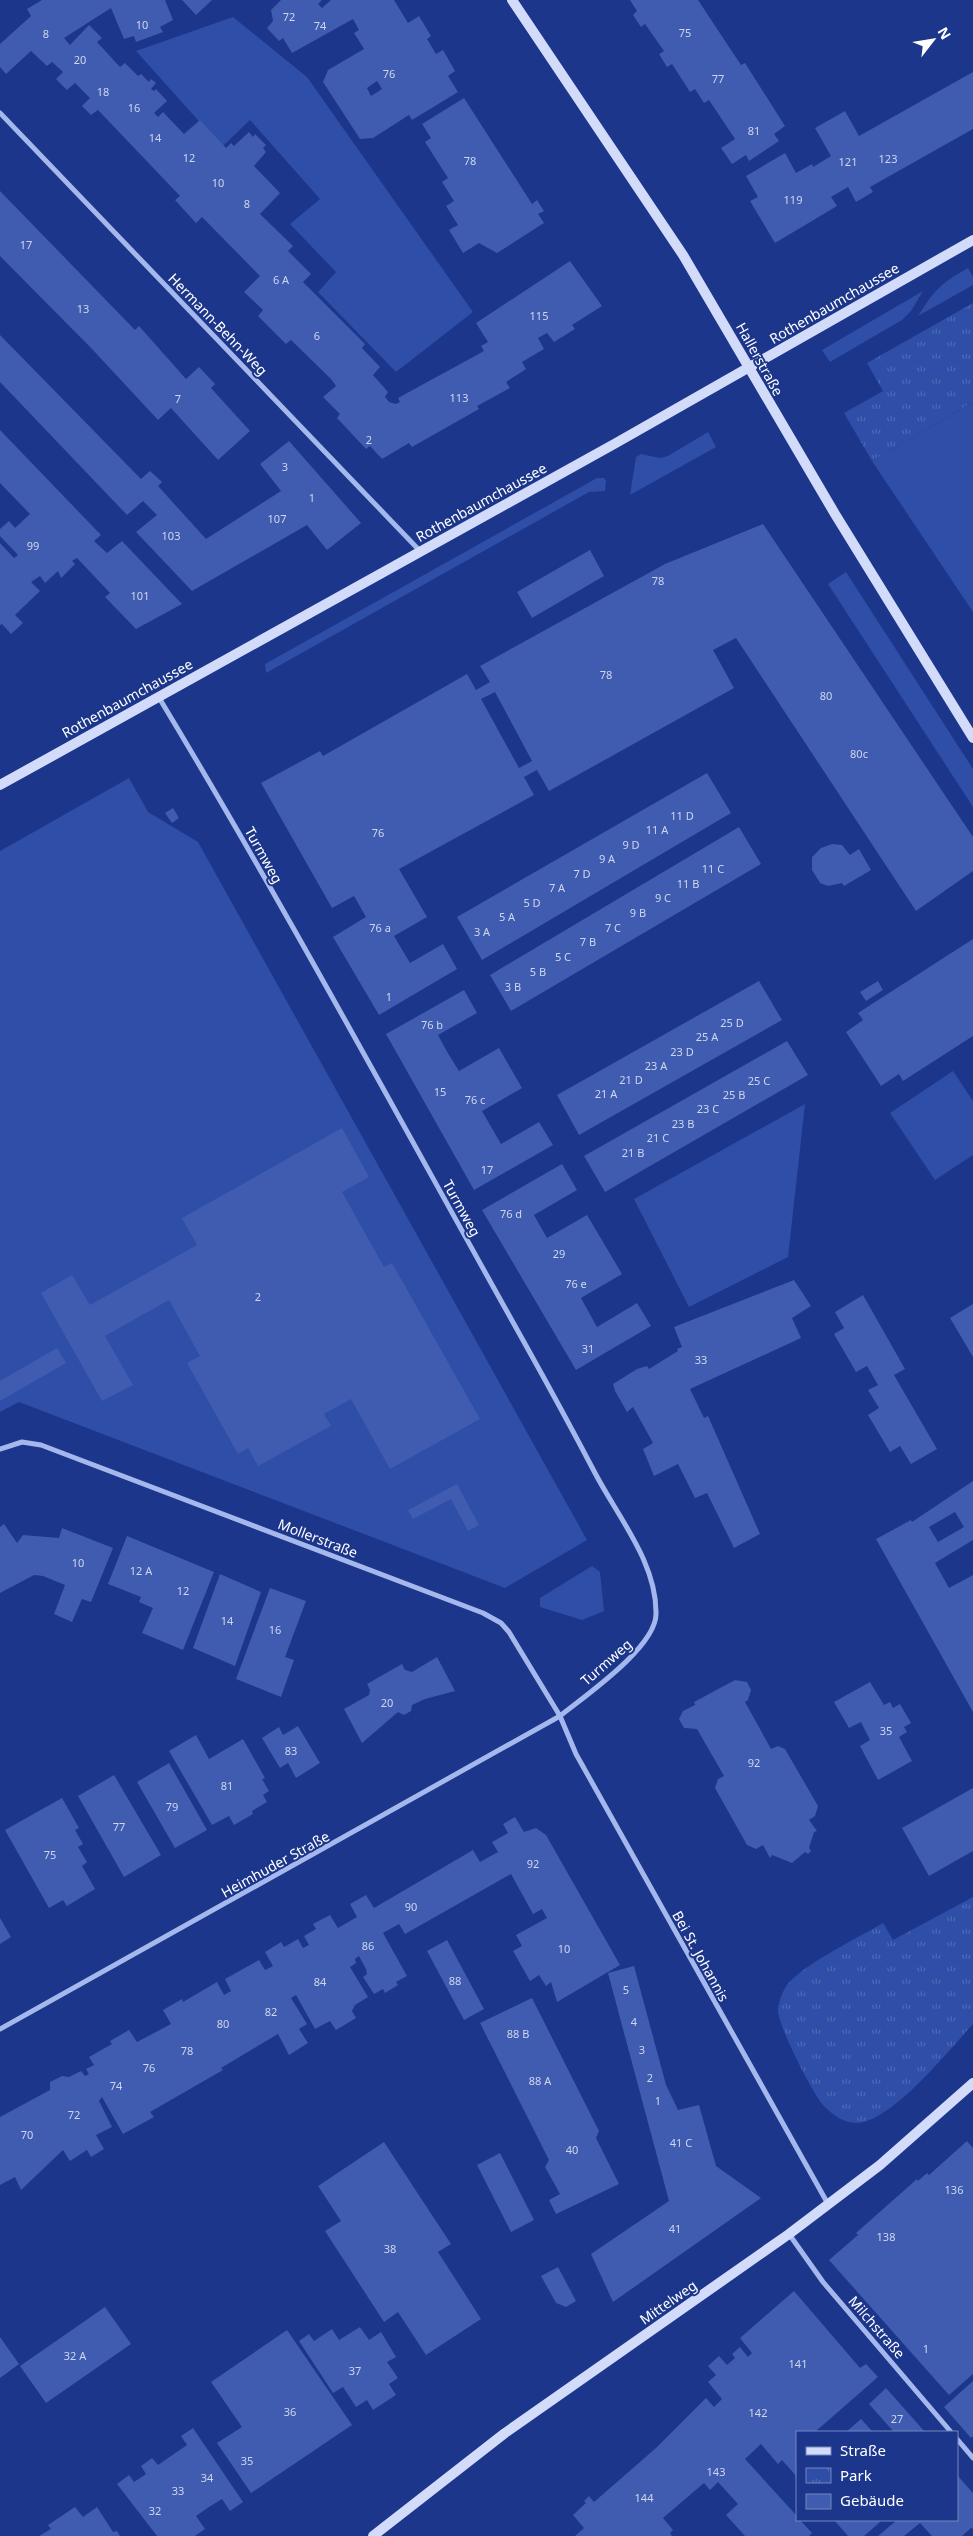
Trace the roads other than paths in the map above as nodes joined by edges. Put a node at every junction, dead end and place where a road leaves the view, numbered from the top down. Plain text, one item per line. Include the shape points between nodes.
1 (512, 0) edge
2 (0, 113) edge
3 (973, 240) edge
4 (749, 368) junction
5 (420, 551) junction
6 (158, 696) junction
7 (973, 738) edge
8 (0, 785) edge
9 (0, 1449) edge
10 (560, 1716) junction
11 (0, 2029) edge
12 (973, 2083) edge
13 (828, 2204) junction
14 (788, 2234) junction
15 (950, 2431) edge
16 (958, 2439) edge
17 (973, 2458) edge
18 (373, 2536) edge

1 - 4 main road, Hallerstraße via 683,255
2 - 5 street, Hermann-Behn-Weg
3 - 4 main road, Rothenbaumchaussee
4 - 5 main road, Rothenbaumchaussee
4 - 7 main road, Hallerstraße
5 - 6 main road, Rothenbaumchaussee
6 - 8 main road, Rothenbaumchaussee
6 - 10 street, Turmweg via 565,1414 643,1559 654,1590 656,1618 644,1643 622,1666
9 - 10 street, Mollerstraße via 22,1442 41,1445 491,1616 509,1632
10 - 11 street, Heimhuder Straße
10 - 13 street, Bei St. Johannis via 581,1762
12 - 13 main road, Mittelweg via 880,2165
13 - 14 main road, Mittelweg
14 - 15 street, Milchstraße via 823,2282
14 - 18 main road, Mittelweg via 505,2433
16 - 17 street

